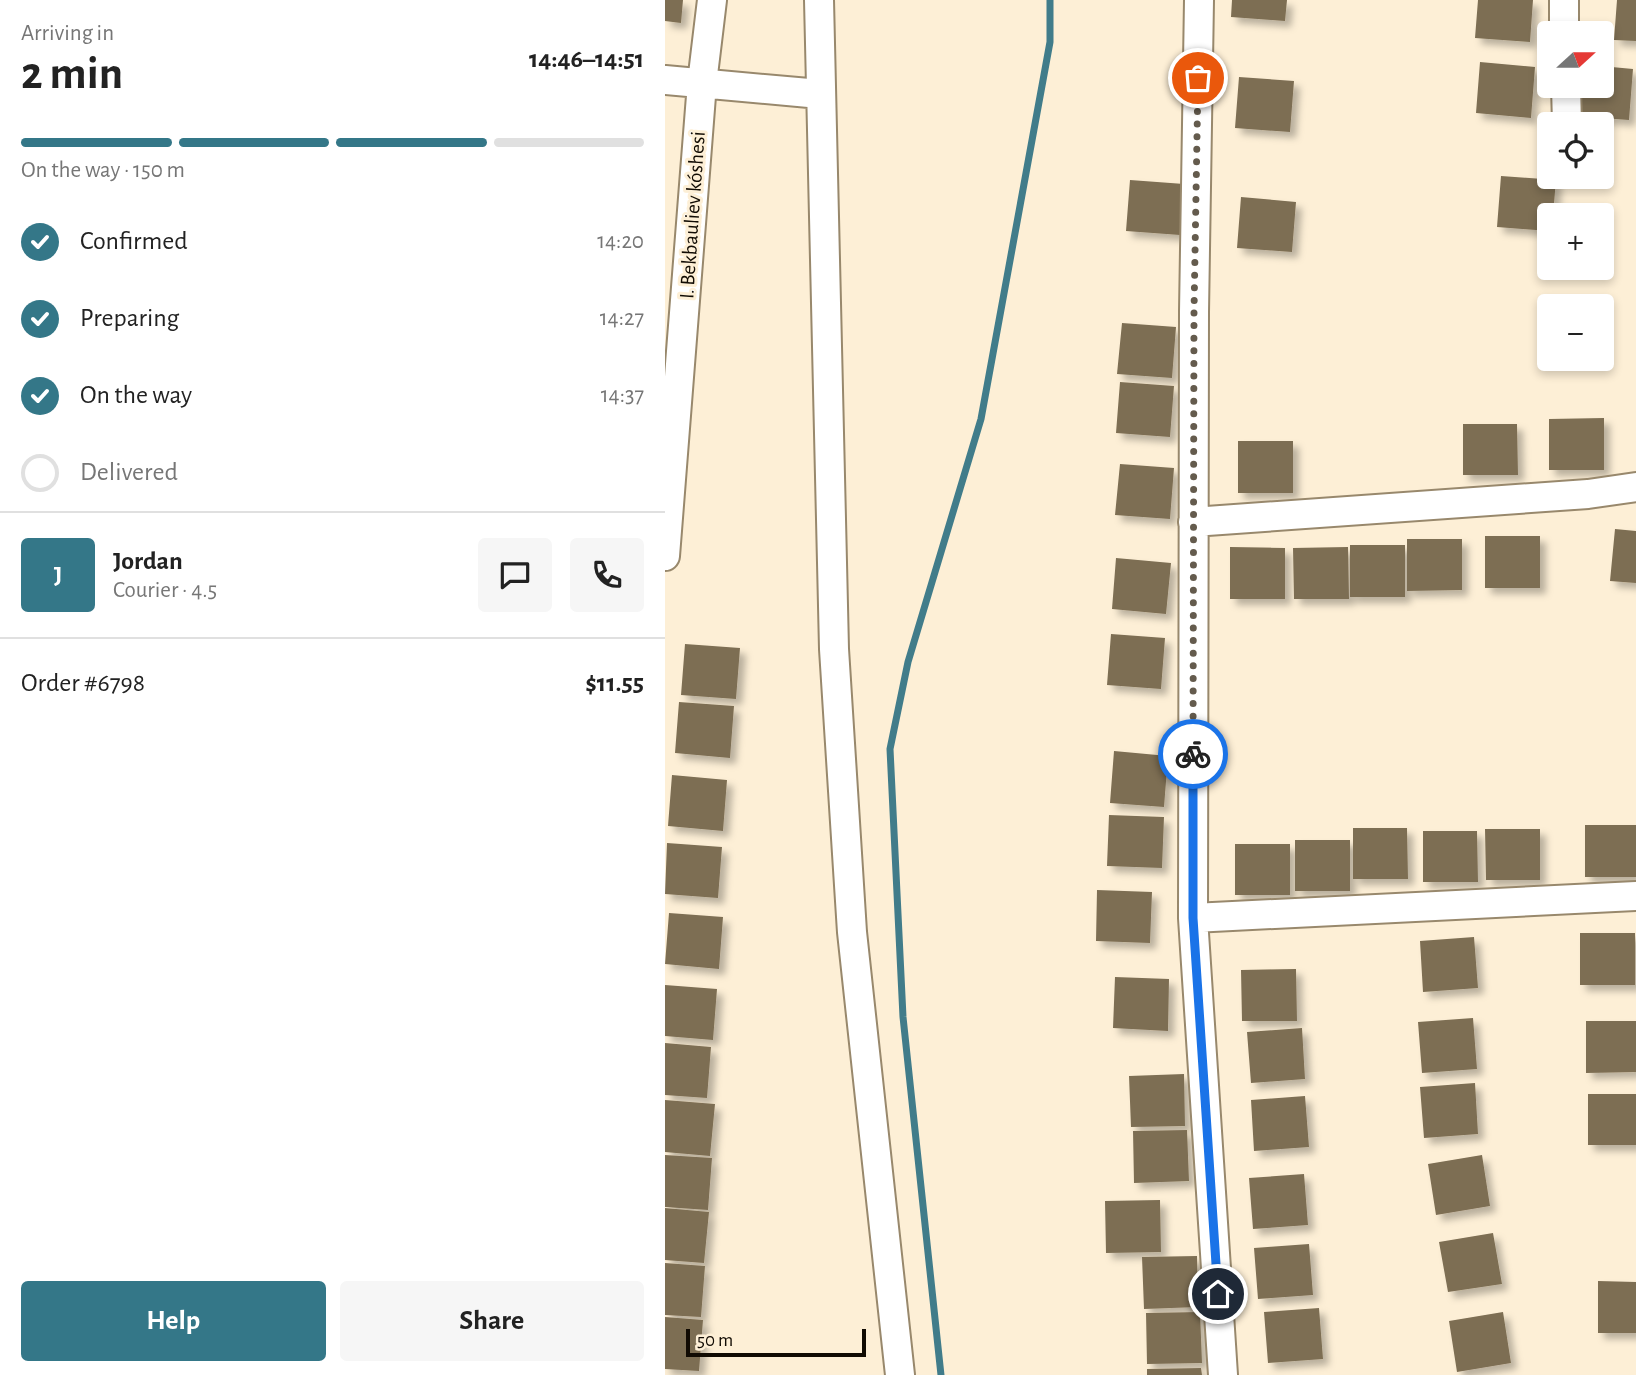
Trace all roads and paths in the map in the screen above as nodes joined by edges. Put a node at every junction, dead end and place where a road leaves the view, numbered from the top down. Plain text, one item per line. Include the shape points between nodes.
1 (712, 0) edge
2 (819, 0) edge
3 (1199, 0) edge
4 (1564, 0) edge
5 (1565, 21) edge
6 (665, 80) edge
7 (702, 82) junction
8 (820, 93) junction
9 (1636, 487) edge
10 (1193, 522) junction
11 (665, 556) edge
12 (1636, 896) edge
13 (1193, 918) junction
14 (900, 1375) edge
15 (1223, 1375) edge

1 - 7 street, I. Bekbauliev kóshesi
2 - 8 street
3 - 10 street
4 - 5 street
6 - 7 street
7 - 8 street
7 - 11 street, I. Bekbauliev kóshesi
8 - 14 street via 834,649 852,932
9 - 10 street
10 - 13 street
12 - 13 street
13 - 15 street

